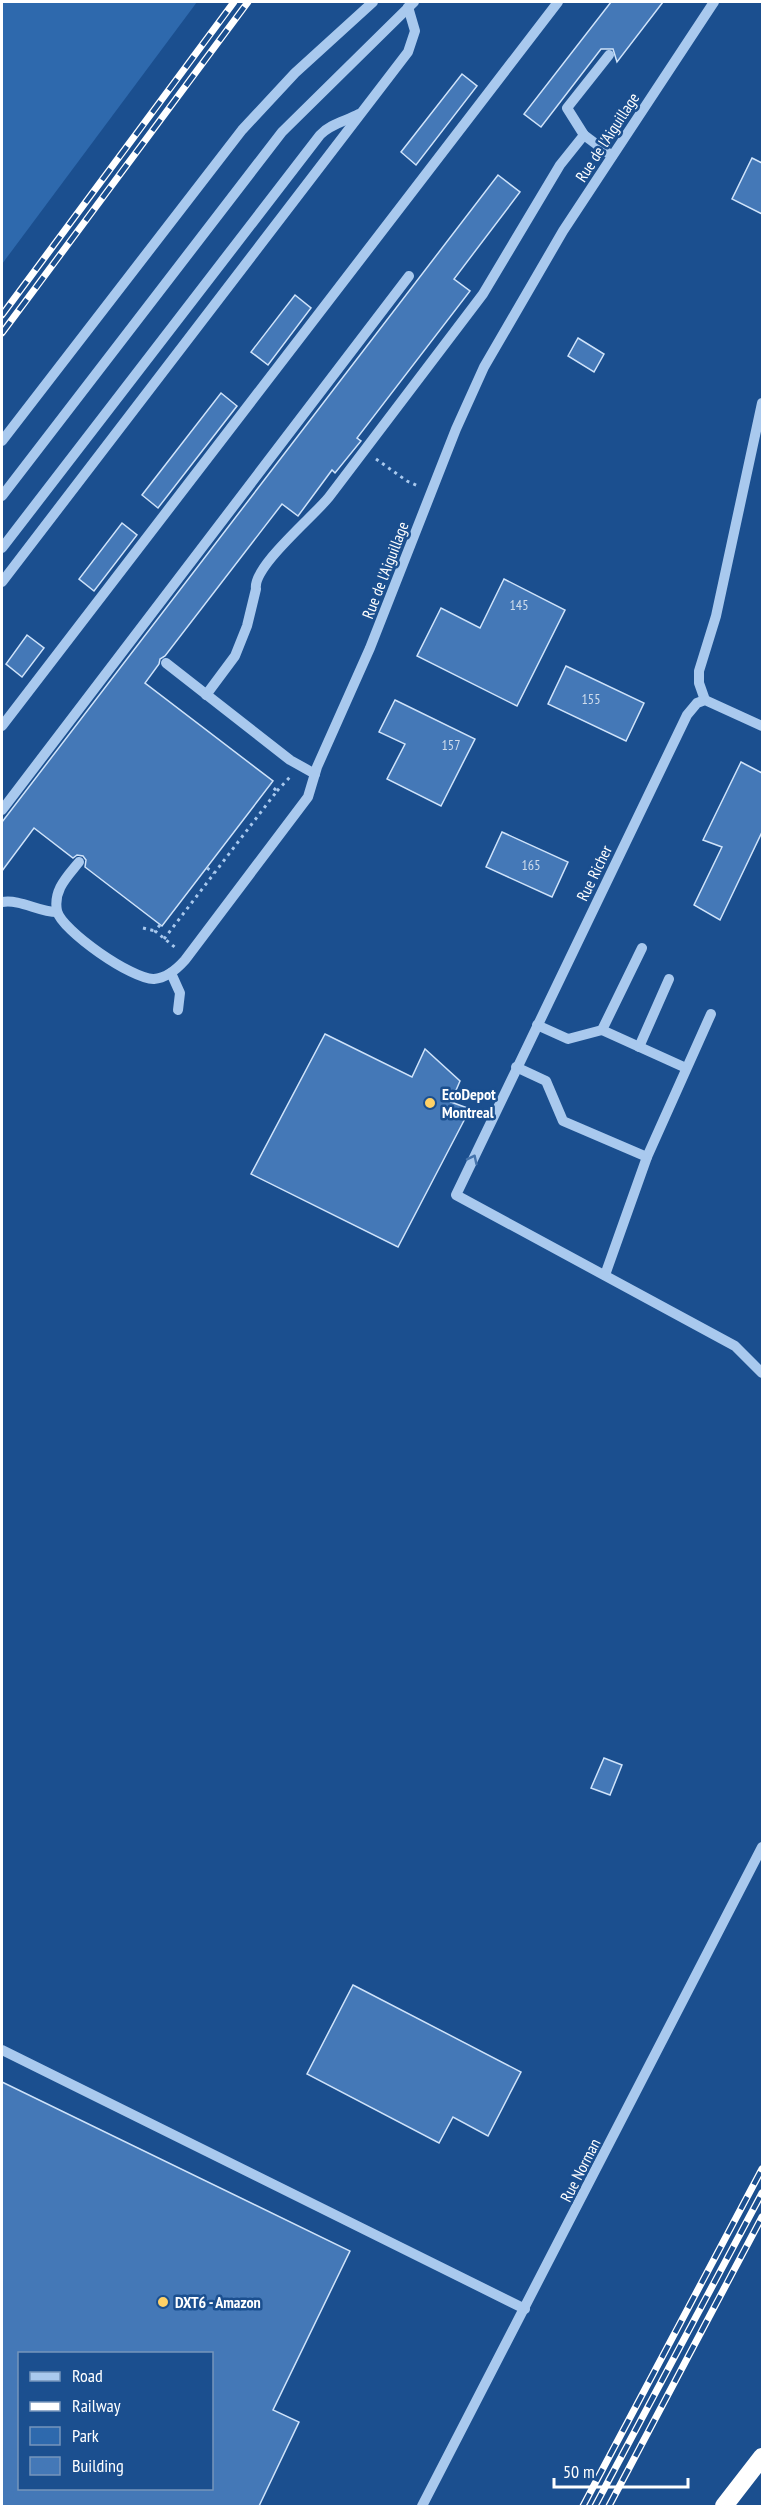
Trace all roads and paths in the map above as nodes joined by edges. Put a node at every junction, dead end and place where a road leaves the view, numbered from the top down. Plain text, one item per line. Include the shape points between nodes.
1 (373, 2) edge
2 (558, 2) edge
3 (714, 2) edge
4 (411, 4) edge
5 (609, 55) dead end
6 (362, 113) junction
7 (584, 135) junction
8 (612, 156) junction
9 (409, 276) dead end
10 (762, 404) edge
11 (2, 441) edge
12 (372, 457) dead end
13 (407, 481) dead end
14 (2, 496) edge
15 (2, 548) edge
16 (2, 582) edge
17 (166, 663) dead end
18 (206, 695) junction
19 (705, 700) junction
20 (2, 726) edge
21 (762, 726) edge
22 (300, 766) junction
23 (315, 774) junction
24 (270, 785) dead end
25 (277, 791) junction
26 (2, 810) edge
27 (79, 862) dead end
28 (207, 868) dead end
29 (214, 873) junction
30 (2, 902) edge
31 (57, 912) junction
32 (160, 924) dead end
33 (143, 928) dead end
34 (155, 932) junction
35 (164, 939) junction
36 (642, 948) dead end
37 (178, 949) dead end
38 (171, 973) junction
39 (669, 979) dead end
40 (178, 1010) dead end
41 (711, 1014) dead end
42 (537, 1025) junction
43 (602, 1030) junction
44 (639, 1047) junction
45 (516, 1067) junction
46 (686, 1068) junction
47 (647, 1157) junction
48 (605, 1275) junction
49 (762, 1373) edge
50 (762, 1847) edge
51 (2, 2050) edge
52 (525, 2309) junction
53 (762, 2457) edge
54 (422, 2506) edge
55 (724, 2506) edge

1 - 11 street via 295,73 242,130
2 - 20 street
3 - 8 street, Rue de l'Aiguillage
4 - 6 street via 415,31 411,47
4 - 14 street via 282,132
5 - 7 street via 567,108
6 - 15 street via 320,135
6 - 16 street
7 - 8 street
7 - 18 street via 560,165 483,294 329,497 261,571 235,656
8 - 23 street, Rue de l'Aiguillage via 547,258 479,377
9 - 26 street
10 - 19 street via 716,616 699,671
12 - 13 path
17 - 18 street
18 - 22 street
19 - 21 street
19 - 42 street, Rue Richer via 687,715
22 - 23 street
22 - 25 path
23 - 38 street, Rue de l'Aiguillage via 302,806
24 - 25 path
25 - 29 path
27 - 31 street via 58,890
28 - 29 path
29 - 35 path
30 - 31 street
31 - 38 street via 62,921 99,952 133,974 154,979
32 - 34 path
33 - 34 path
34 - 35 path
35 - 37 path
36 - 43 street
38 - 40 street via 180,993
39 - 44 street
41 - 46 street
42 - 43 street via 567,1039
42 - 45 street, Rue Richer
43 - 44 street
44 - 46 street
45 - 47 street via 546,1081 563,1121
48 -> 45 street, Rue Richer via 456,1195
46 - 47 street
47 - 48 street
48 - 49 street via 735,1346
50 - 52 street, Rue Norman
51 - 52 street
52 - 54 street, Rue Norman
53 - 55 highway

